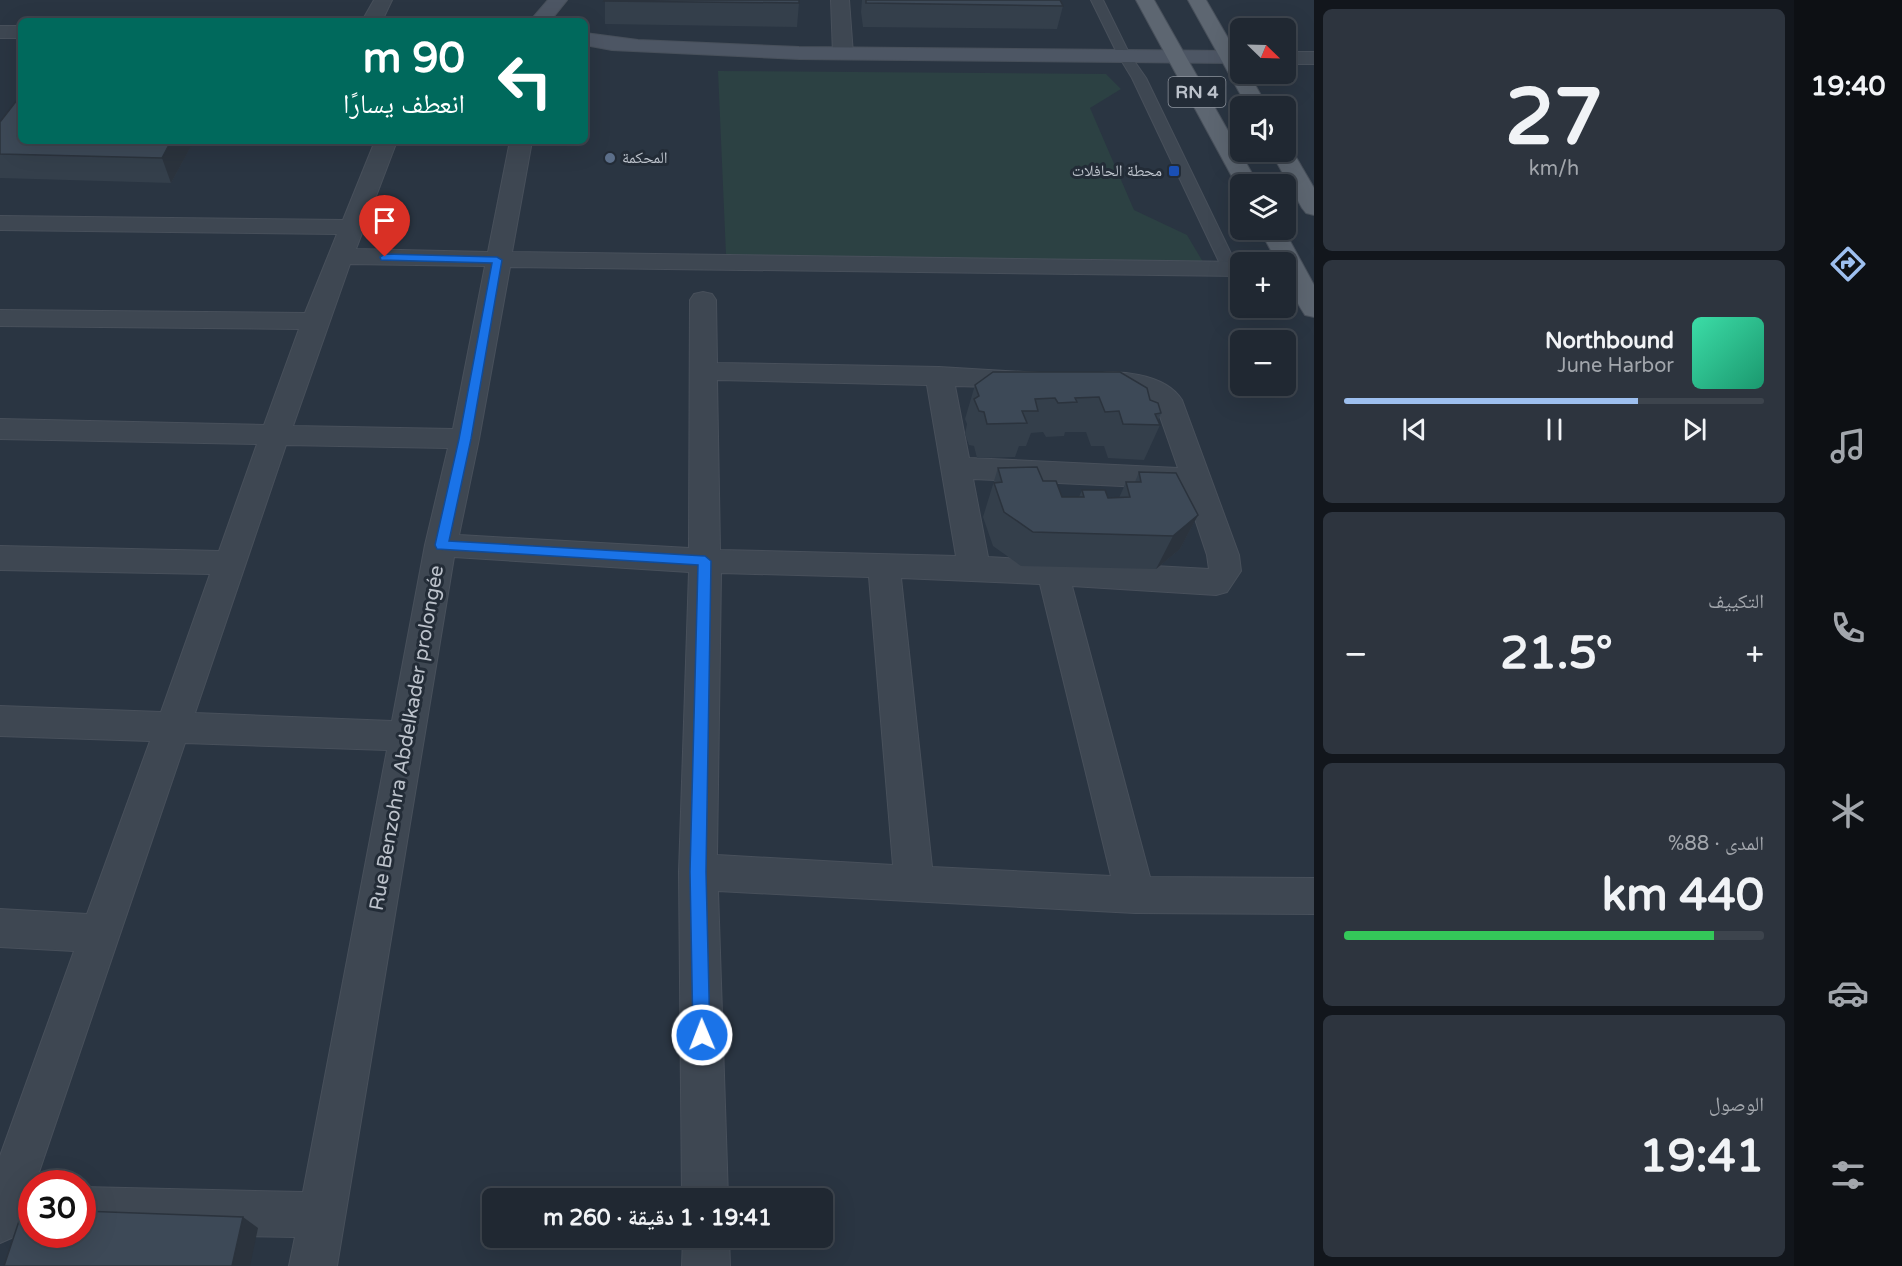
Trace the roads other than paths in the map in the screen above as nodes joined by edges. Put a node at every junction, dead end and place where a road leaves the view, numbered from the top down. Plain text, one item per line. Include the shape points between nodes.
1 (383, 0) edge
2 (558, 0) edge
3 (840, 0) edge
4 (1097, 0) edge
5 (1145, 0) edge
6 (1197, 0) edge
7 (374, 18) edge
8 (543, 18) edge
9 (567, 18) edge
10 (0, 32) edge
11 (18, 32) edge
12 (588, 40) edge
13 (1230, 50) edge
14 (800, 53) junction
15 (843, 54) junction
16 (1124, 55) junction
17 (1178, 56) junction
18 (1230, 57) edge
19 (588, 58) edge
20 (1296, 58) edge
21 (1314, 58) edge
22 (385, 144) edge
23 (520, 144) edge
24 (1288, 162) edge
25 (1243, 174) edge
26 (1314, 207) edge
27 (0, 222) edge
28 (345, 242) junction
29 (1230, 259) edge
30 (497, 260) junction
31 (1230, 269) edge
32 (1296, 280) edge
33 (703, 300) dead end
34 (1314, 309) edge
35 (0, 318) edge
36 (315, 321) junction
37 (703, 371) junction
38 (939, 376) junction
39 (0, 429) edge
40 (275, 434) junction
41 (465, 439) junction
42 (956, 468) junction
43 (1198, 480) junction
44 (441, 545) junction
45 (0, 558) edge
46 (705, 561) junction
47 (230, 563) junction
48 (884, 567) junction
49 (974, 568) junction
50 (1053, 573) junction
51 (0, 721) edge
52 (172, 725) junction
53 (407, 736) junction
54 (698, 872) junction
55 (914, 882) junction
56 (1136, 895) junction
57 (1314, 896) edge
58 (0, 928) edge
59 (101, 934) junction
60 (705, 1188) edge
61 (96, 1210) edge
62 (9, 1211) edge
63 (323, 1215) junction
64 (706, 1248) edge
65 (313, 1266) edge
66 (706, 1266) edge

1 - 7 street
2 - 8 street
2 - 9 street
3 - 15 street
4 - 16 lane
5 - 17 main road, RN 4
6 - 13 main road, RN 4
10 - 11 street
12 - 14 street via 635,48
14 - 15 street
14 - 19 street
15 - 16 street
16 - 17 street
16 - 29 lane
17 - 18 street
17 - 25 main road, RN 4
20 - 21 street
22 - 28 street
23 - 30 street, Rue Benzohra Abdelkader prolongée
24 - 26 main road
27 - 28 street
28 - 30 street
28 - 36 street
30 - 31 street
30 - 41 street, Rue Benzohra Abdelkader prolongée
32 - 34 main road
33 - 37 street
35 - 36 street
36 - 40 street
37 - 38 street
37 - 46 street
38 - 42 street
38 - 43 street via 1139,383 1155,389 1168,400
39 - 40 street
40 - 41 street
40 - 47 street
41 - 44 street, Rue Benzohra Abdelkader prolongée
42 - 43 street
42 - 49 street
43 - 50 street via 1223,555 1225,572 1216,583
44 - 46 street
44 - 53 street, Rue Benzohra Abdelkader prolongée
45 - 47 street
46 - 48 street
46 - 54 street
47 - 52 street
48 - 49 street
48 - 55 street
49 - 50 street
50 - 56 street
51 - 52 street
52 - 53 street
52 - 59 street
53 - 63 street, Rue Benzohra Abdelkader prolongée
54 - 55 street
54 - 60 street
55 - 56 street
56 - 57 street
58 - 59 street
59 - 62 street
61 - 63 street
63 - 65 street, Rue Benzohra Abdelkader prolongée
64 - 66 street

